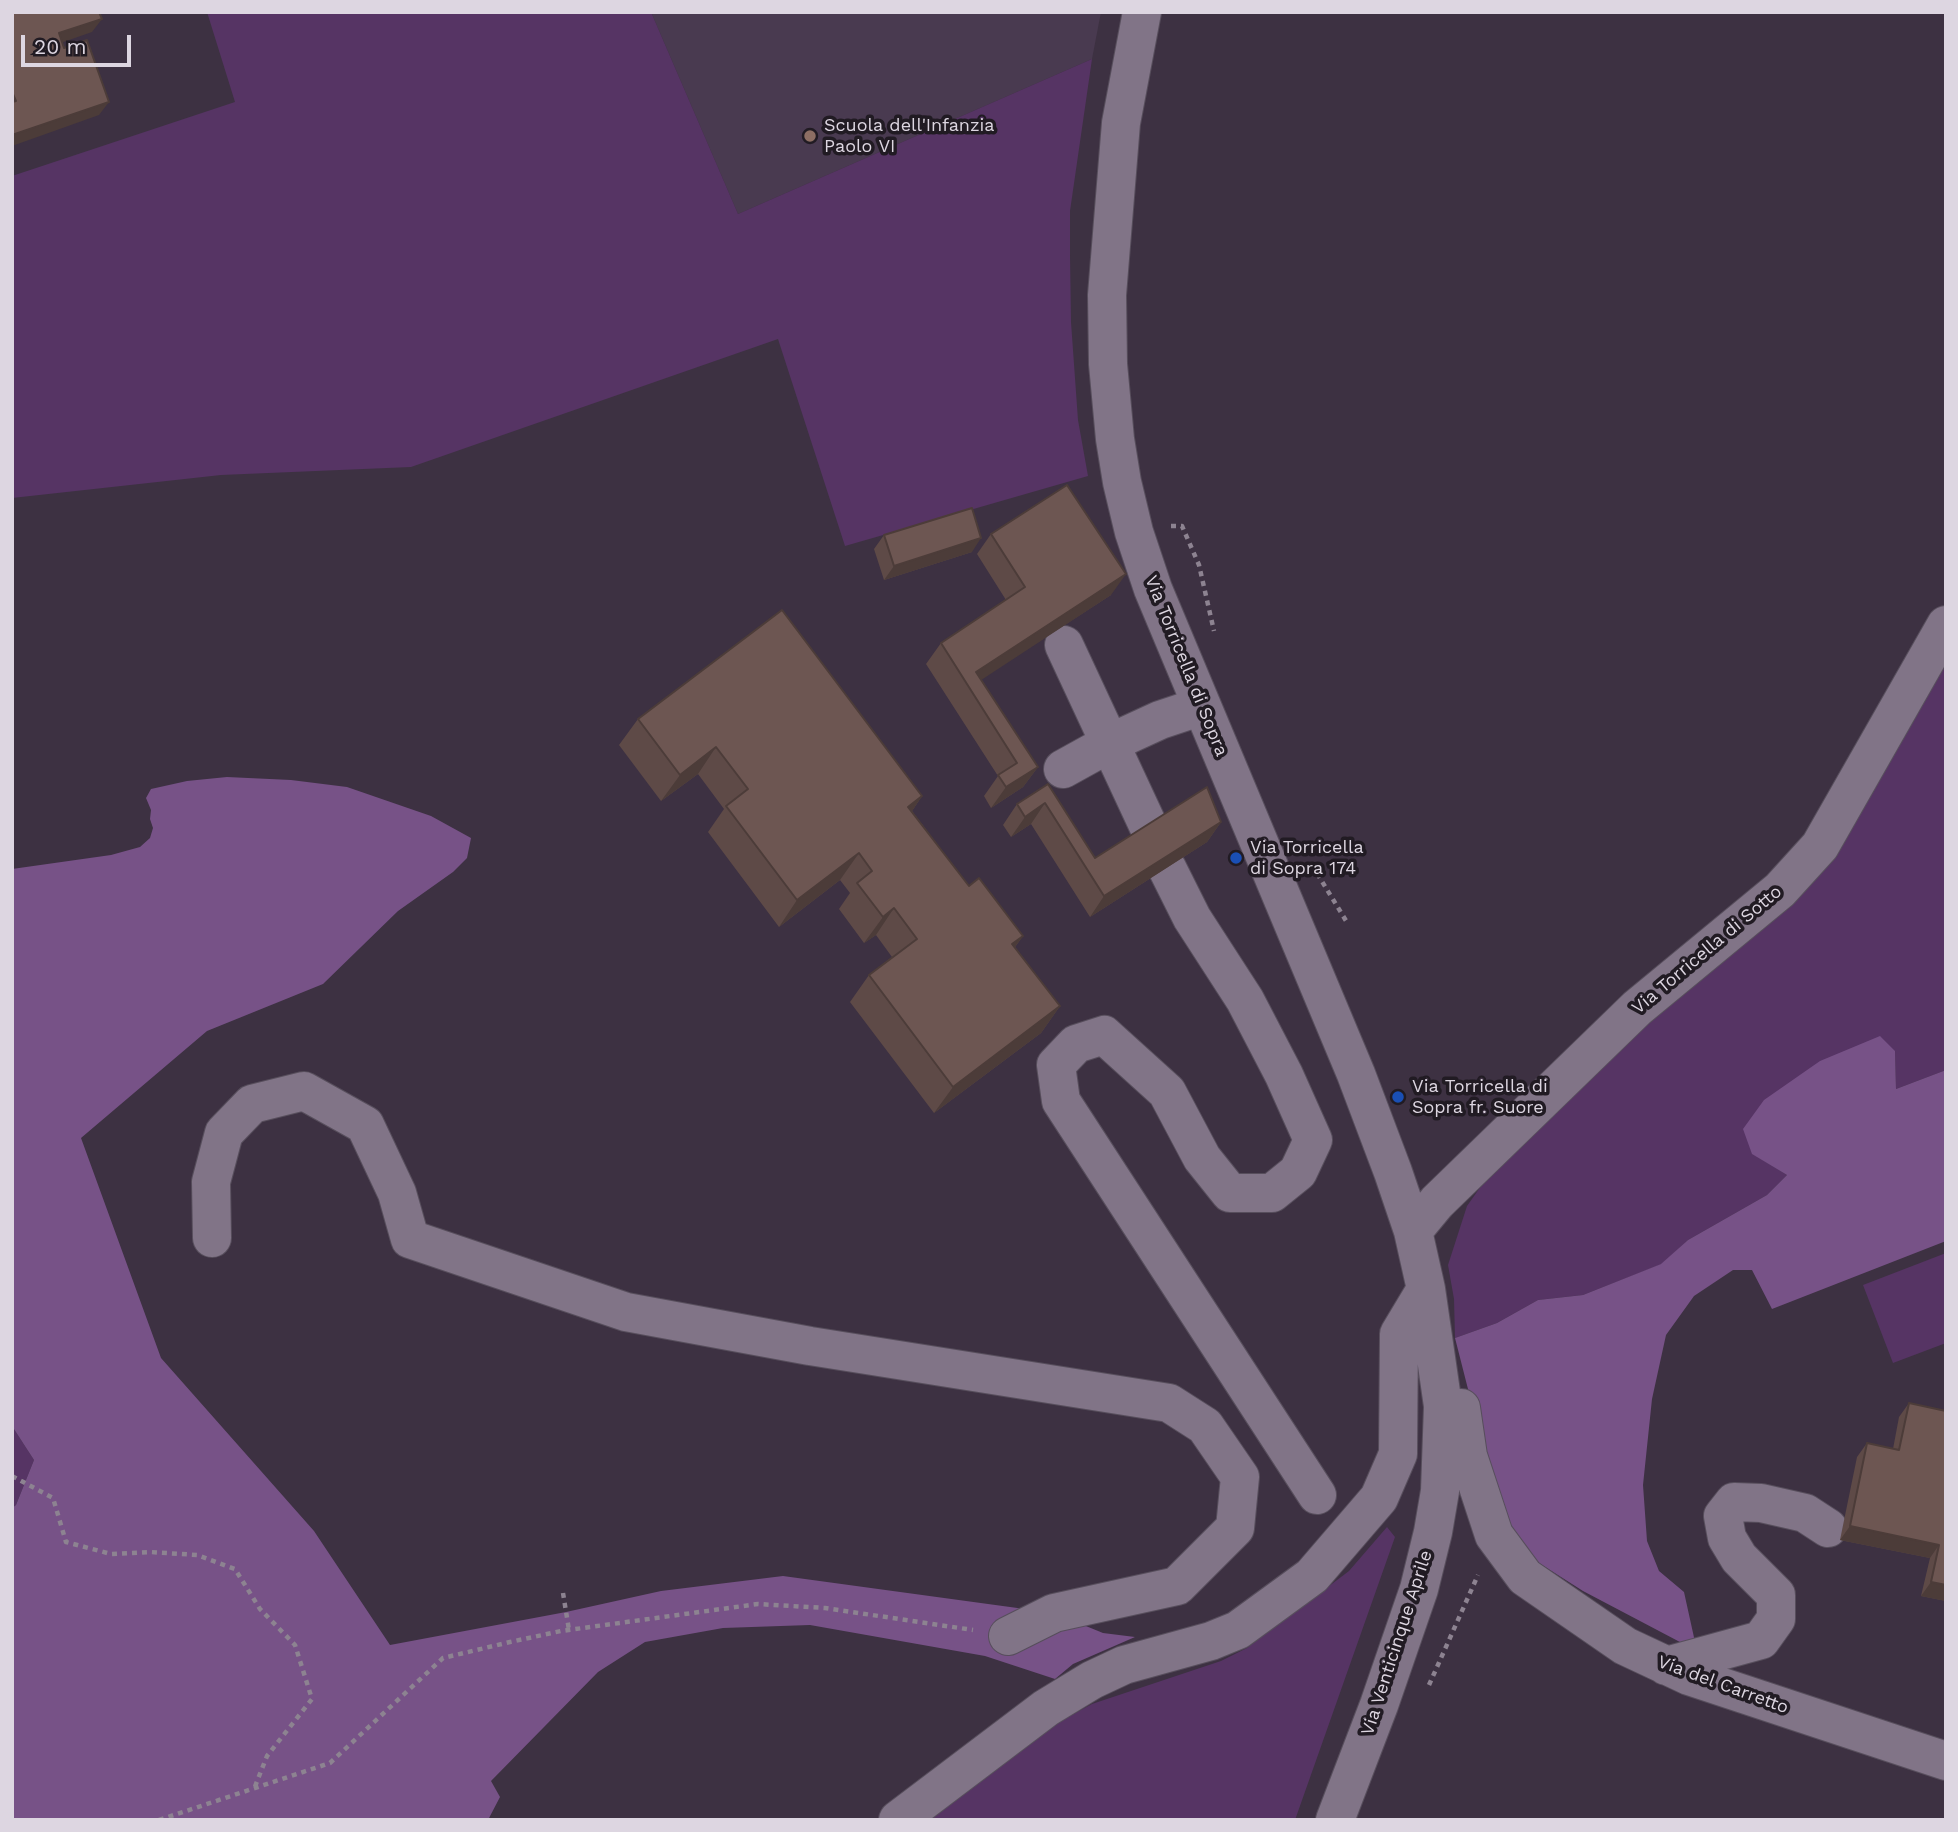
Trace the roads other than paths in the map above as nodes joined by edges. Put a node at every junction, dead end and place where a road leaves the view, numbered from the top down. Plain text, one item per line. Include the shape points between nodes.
1 (1142, 12) edge
2 (1946, 625) edge
3 (1063, 645) dead end
4 (1202, 706) junction
5 (1110, 743) junction
6 (1063, 769) dead end
7 (1413, 1231) junction
8 (212, 1238) dead end
9 (1426, 1289) junction
10 (1434, 1337) junction
11 (1317, 1495) dead end
12 (1828, 1528) dead end
13 (1008, 1636) road end
14 (1666, 1666) junction
15 (1946, 1762) edge
16 (898, 1820) edge
17 (1335, 1820) edge

1 - 4 street, Via Torricella di Sopra via 1121,122 1107,295 1108,364 1122,482 1121,537 1153,589
2 - 7 street, Via Torricella di Sotto via 1820,846 1780,890 1637,1008 1437,1202
3 - 5 street
4 - 5 street
4 - 7 street, Via Torricella di Sopra via 1356,1074
5 - 6 street
5 - 11 street via 1192,918 1245,1000 1313,1140 1298,1172 1272,1194 1230,1194 1202,1158 1167,1092 1104,1035 1076,1044 1056,1065 1061,1101
7 - 9 street, Via Torricella di Sopra
8 - 13 street via 211,1182 224,1133 252,1104 304,1091 365,1125 397,1193 410,1239 626,1312 1169,1403 1205,1426 1240,1477 1235,1528 1177,1586 1054,1614
9 - 10 street, Via Torricella di Sopra
9 - 16 street via 1399,1334 1398,1454 1379,1498 1312,1576 1238,1630 1124,1665 1092,1680 1046,1708
10 - 14 street, Via del Carretto via 1459,1398 1468,1456 1494,1535 1525,1577 1625,1646
10 - 17 street, Via Venticinque Aprile via 1443,1406 1443,1451 1433,1532 1419,1589
12 - 14 street via 1805,1513 1734,1502 1723,1516 1727,1538 1739,1558 1776,1595 1776,1619 1761,1640
14 - 15 street, Via del Carretto

